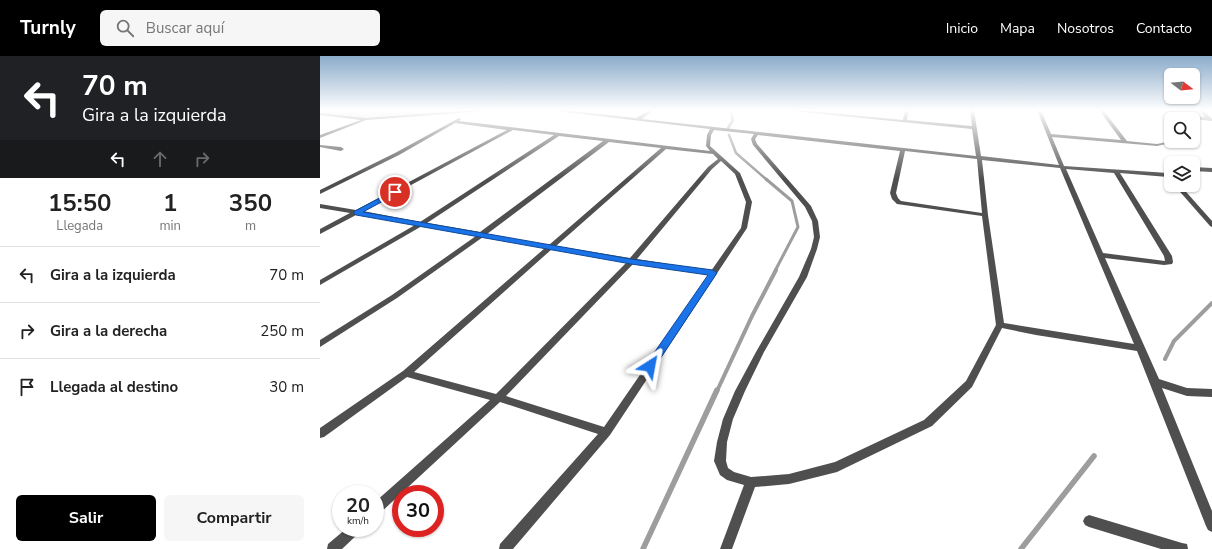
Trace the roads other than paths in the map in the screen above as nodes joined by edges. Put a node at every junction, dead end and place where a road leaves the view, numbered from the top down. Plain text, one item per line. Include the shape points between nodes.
1 (330, 133) edge
2 (427, 133) edge
3 (431, 133) edge
4 (504, 133) edge
5 (550, 133) edge
6 (710, 133) edge
7 (757, 133) joint
8 (975, 133) edge
9 (1118, 133) edge
10 (559, 134) junction
11 (1050, 135) joint
12 (320, 137) edge
13 (608, 140) junction
14 (1125, 142) junction
15 (1164, 144) edge
16 (320, 146) edge
17 (664, 147) junction
18 (341, 149) dead end
19 (903, 149) junction
20 (718, 156) junction
21 (979, 157) junction
22 (1062, 167) junction
23 (1200, 169) edge
24 (1212, 170) edge
25 (1116, 171) junction
26 (1164, 175) edge
27 (320, 186) edge
28 (320, 192) edge
29 (1183, 192) edge
30 (320, 206) edge
31 (356, 212) junction
32 (985, 215) junction
33 (422, 223) junction
34 (1212, 225) edge
35 (320, 232) edge
36 (483, 234) junction
37 (552, 247) junction
38 (1100, 255) junction
39 (631, 262) junction
40 (713, 273) junction
41 (320, 283) edge
42 (1000, 325) junction
43 (320, 344) edge
44 (1141, 348) junction
45 (406, 373) junction
46 (1155, 382) junction
47 (1212, 393) edge
48 (498, 398) junction
49 (606, 432) junction
50 (320, 434) edge
51 (751, 482) junction
52 (384, 502) edge
53 (1089, 522) dead end
54 (1212, 526) edge
55 (346, 537) edge
56 (333, 549) edge
57 (505, 549) edge
58 (726, 549) edge
59 (1182, 549) edge

1 - 12 street
2 - 27 street
3 - 28 street via 397,154
4 - 31 street
5 - 10 street
6 - 20 street via 708,146
7 - 19 street
7 - 51 street via 755,144 808,206 815,221 817,237 803,277 760,352 728,418 720,461 724,470 731,476
8 - 21 street
9 - 14 street
10 - 13 street
10 - 33 street
11 - 14 street
11 - 22 street
13 - 17 street
13 - 36 street
14 - 15 street
16 - 18 street
17 - 20 street
17 - 37 street
19 - 21 street
19 - 32 street via 893,193 894,199 899,203
20 - 39 street
20 - 40 street via 737,173 749,202 744,228
21 - 22 street
21 - 32 street
22 - 25 street
22 - 38 street
23 - 24 street
25 - 26 street
25 - 38 street via 1168,256 1169,262
29 - 34 street
30 - 31 street
31 - 33 street
31 - 35 street
32 - 42 street
33 - 36 street
33 - 41 street
36 - 37 street
36 - 43 street via 376,310
37 - 39 street
37 - 45 street
38 - 44 street
39 - 40 street
39 - 48 street
40 - 49 street
42 - 44 street
42 - 51 street via 969,384 928,423 837,466 789,479
44 - 46 street
45 - 48 street
45 - 50 street
46 - 47 street via 1187,392
46 - 54 street
48 - 49 street
48 - 52 street
49 - 57 street
51 - 58 street
53 - 59 street
55 - 56 street

